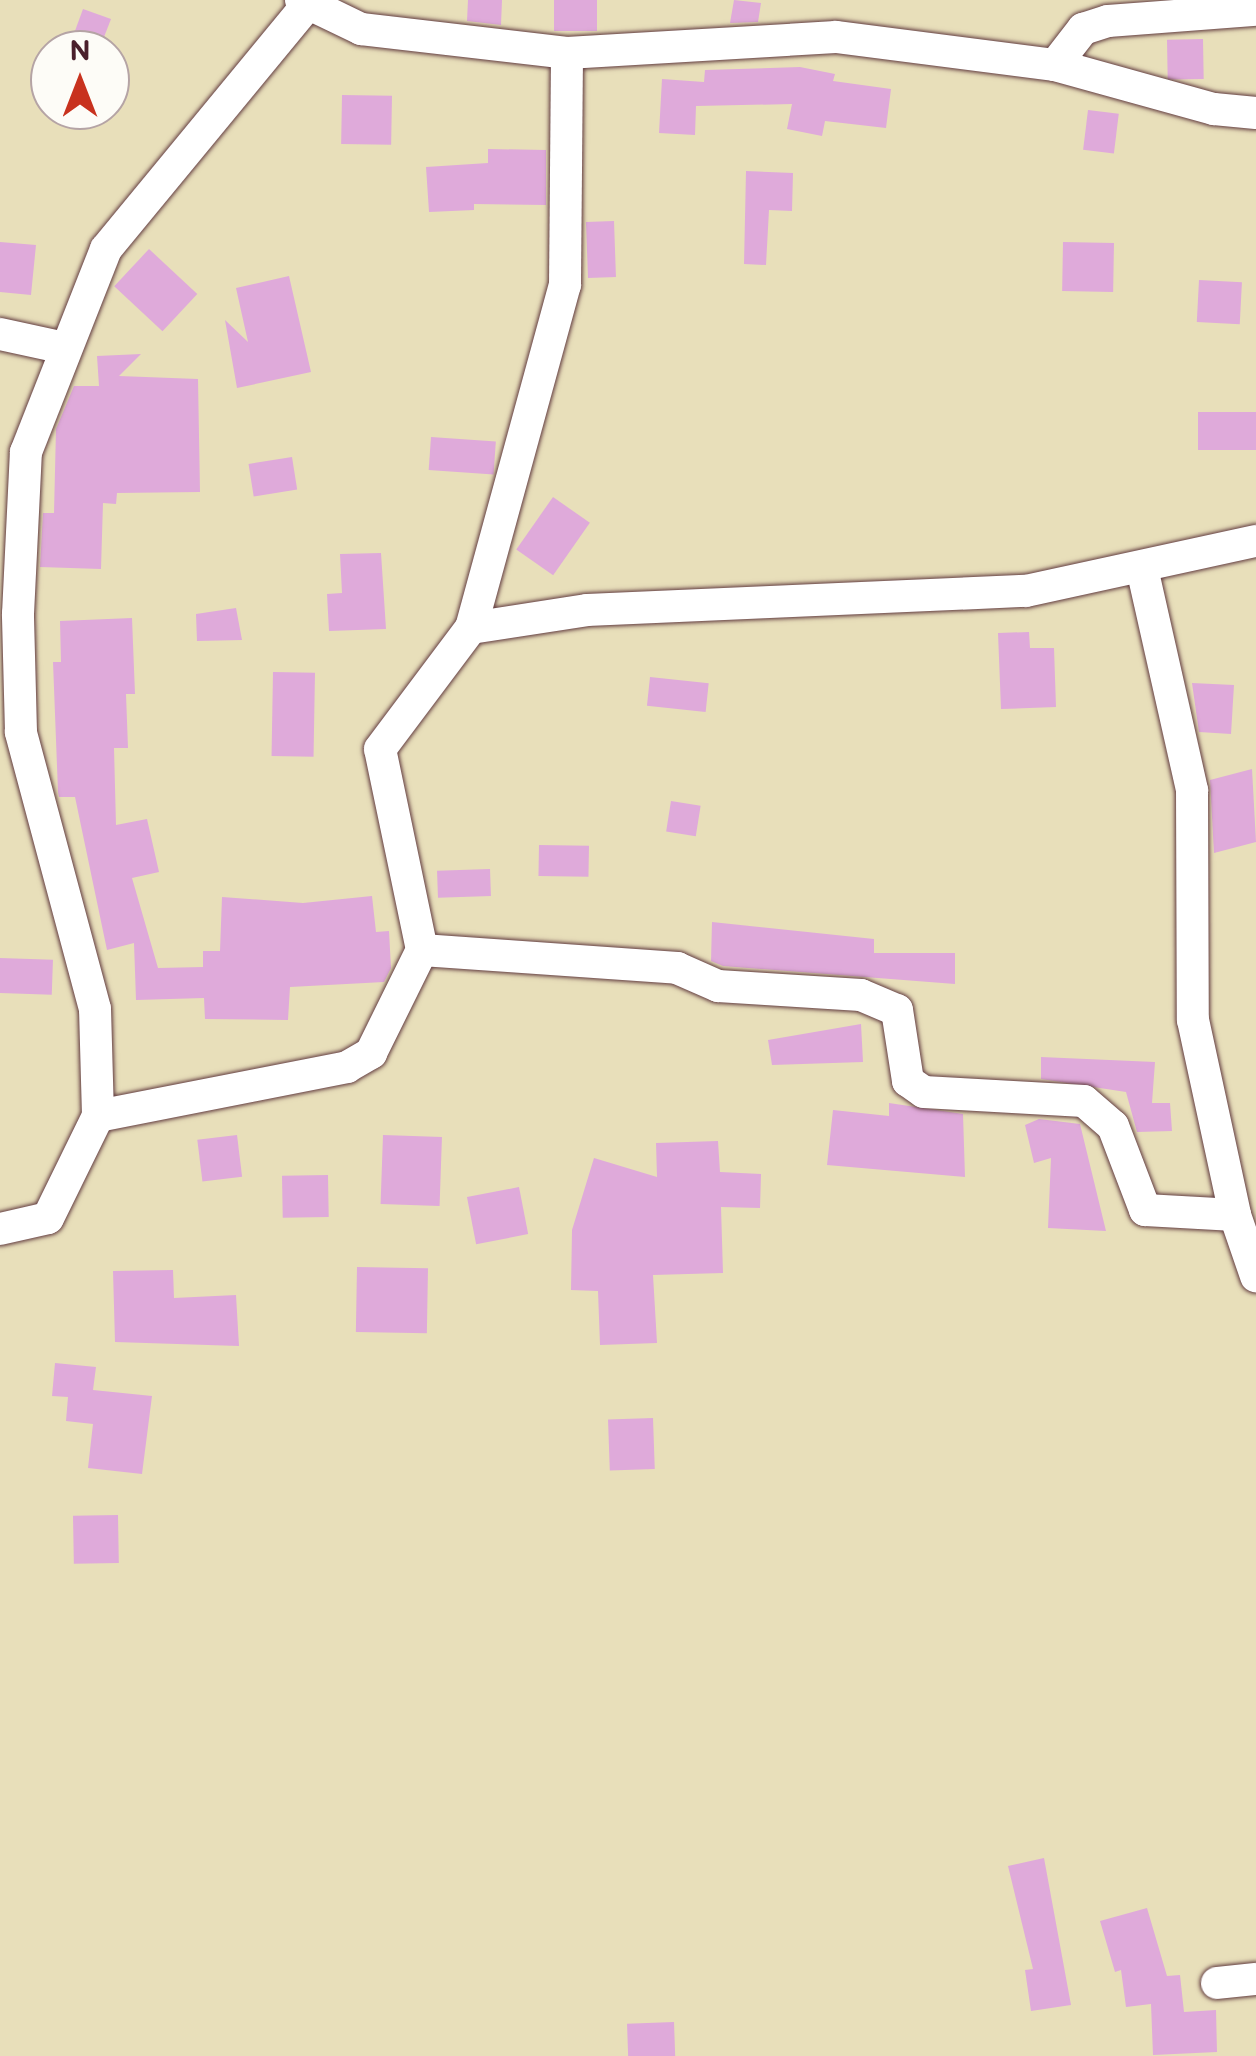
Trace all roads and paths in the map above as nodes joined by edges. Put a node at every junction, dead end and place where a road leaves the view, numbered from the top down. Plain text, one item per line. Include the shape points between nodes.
1 (304, 3) edge
2 (1256, 10) edge
3 (566, 54) junction
4 (1055, 65) junction
5 (1256, 113) edge
6 (0, 334) edge
7 (65, 348) junction
8 (1256, 541) edge
9 (1142, 568) junction
10 (471, 628) junction
11 (422, 950) junction
12 (98, 1116) junction
13 (1235, 1215) junction
14 (0, 1230) edge
15 (1256, 1276) edge
16 (1256, 1979) edge
17 (1217, 1983) dead end

1 - 3 street via 360,29
1 - 7 street via 106,248
2 - 4 street via 1108,21 1083,29
3 - 4 street via 836,37
3 - 10 street via 565,285
4 - 5 street
6 - 7 street
7 - 12 street via 26,452 18,614 21,732 95,1009
8 - 9 street
9 - 10 street via 1026,591 587,610
9 - 13 street via 1192,790 1193,1020
10 - 11 street via 380,749
11 - 12 street via 372,1053 347,1066
11 - 13 street via 677,968 732,988 861,995 896,1010 908,1081 924,1092 1084,1101 1113,1126 1145,1210
12 - 14 street via 48,1218
13 - 15 street
16 - 17 street

